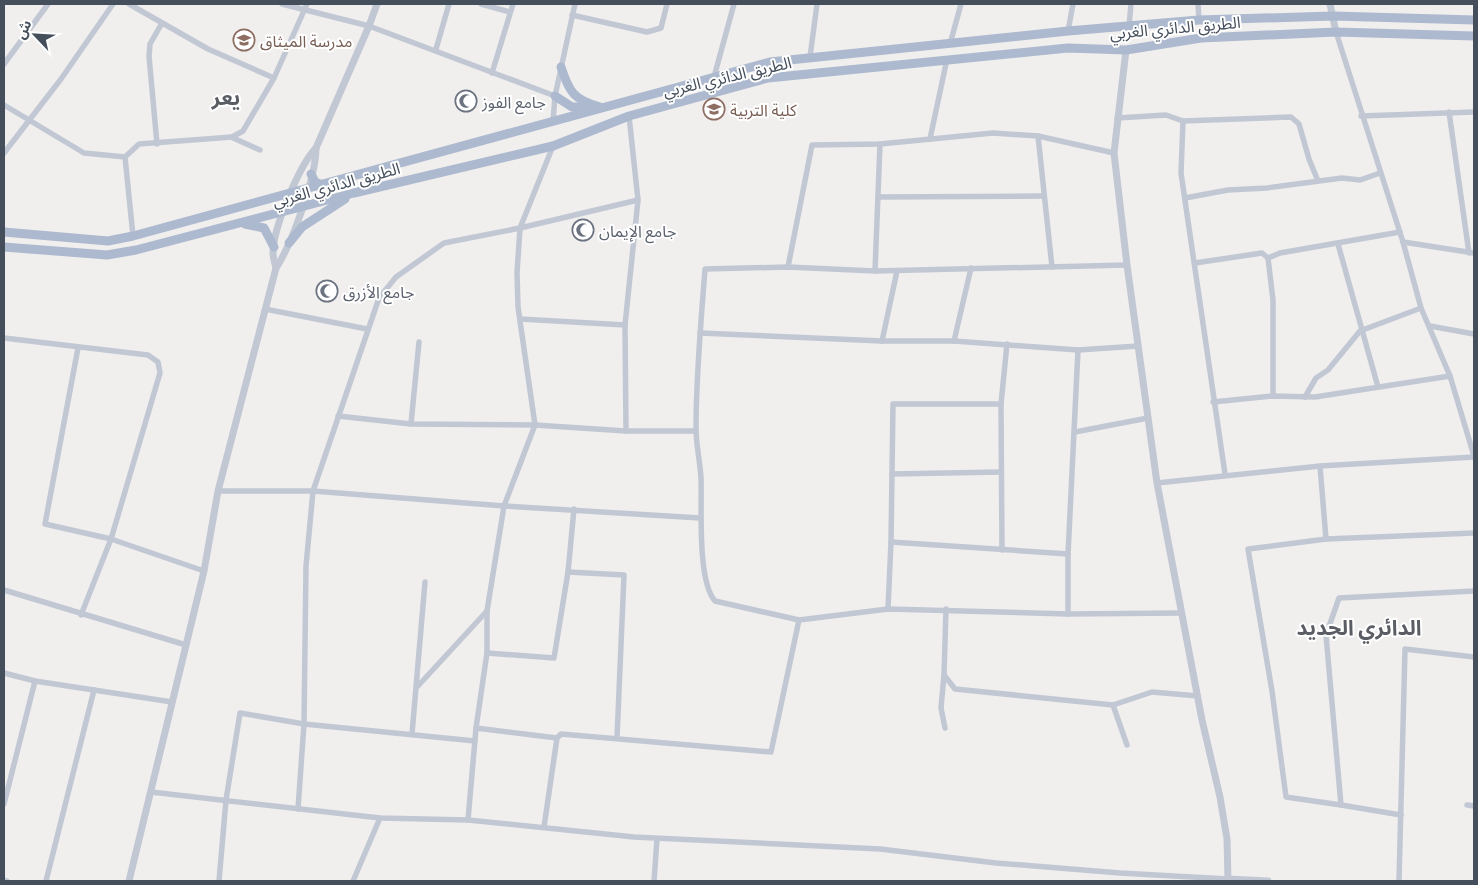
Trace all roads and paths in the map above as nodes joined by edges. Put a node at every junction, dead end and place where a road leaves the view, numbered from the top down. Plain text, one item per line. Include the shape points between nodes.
1 (48, 4) edge
2 (113, 4) edge
3 (129, 4) edge
4 (282, 4) edge
5 (307, 4) edge
6 (377, 4) edge
7 (449, 4) edge
8 (481, 4) edge
9 (513, 4) edge
10 (575, 4) edge
11 (668, 4) edge
12 (734, 4) edge
13 (817, 4) edge
14 (961, 4) edge
15 (1073, 4) edge
16 (1131, 4) edge
17 (1198, 4) edge
18 (1330, 4) edge
19 (304, 10) junction
20 (510, 12) junction
21 (572, 15) junction
22 (1333, 16) junction
23 (1199, 20) junction
24 (1474, 20) edge
25 (162, 23) junction
26 (369, 26) junction
27 (1129, 26) junction
28 (1068, 31) junction
29 (1336, 32) junction
30 (1474, 36) edge
31 (1201, 38) junction
32 (950, 44) junction
33 (436, 49) junction
34 (1126, 50) junction
35 (810, 57) junction
36 (947, 59) junction
37 (4, 64) edge
38 (561, 67) junction
39 (492, 73) junction
40 (714, 77) junction
41 (274, 78) junction
42 (711, 92) junction
43 (555, 96) junction
44 (4, 105) edge
45 (600, 107) junction
46 (1448, 112) junction
47 (1474, 112) edge
48 (629, 116) junction
49 (1361, 116) junction
50 (1117, 118) junction
51 (552, 121) junction
52 (1182, 121) junction
53 (29, 122) junction
54 (1038, 136) junction
55 (231, 137) junction
56 (930, 139) junction
57 (157, 144) junction
58 (880, 144) junction
59 (553, 146) junction
60 (316, 148) junction
61 (260, 150) dead end
62 (1114, 153) junction
63 (4, 154) edge
64 (125, 157) junction
65 (1380, 173) junction
66 (311, 174) junction
67 (1318, 181) junction
68 (322, 185) junction
69 (307, 190) junction
70 (354, 193) junction
71 (291, 194) junction
72 (1043, 196) junction
73 (879, 197) junction
74 (1185, 198) junction
75 (638, 200) junction
76 (302, 208) junction
77 (282, 214) junction
78 (242, 224) junction
79 (520, 228) junction
80 (4, 232) edge
81 (1400, 232) junction
82 (133, 236) junction
83 (1403, 242) junction
84 (289, 243) junction
85 (1338, 244) junction
86 (4, 247) edge
87 (274, 247) junction
88 (1472, 253) edge
89 (1268, 258) junction
90 (1195, 263) junction
91 (1127, 266) junction
92 (788, 267) junction
93 (1052, 267) junction
94 (276, 268) junction
95 (971, 268) junction
96 (875, 271) junction
97 (897, 271) junction
98 (1421, 308) junction
99 (265, 309) junction
100 (520, 319) junction
101 (625, 325) junction
102 (1430, 326) junction
103 (367, 329) junction
104 (1360, 330) junction
105 (700, 332) junction
106 (1474, 334) edge
107 (4, 338) edge
108 (882, 341) junction
109 (954, 341) junction
110 (419, 342) dead end
111 (1007, 344) junction
112 (1138, 346) junction
113 (78, 348) junction
114 (1078, 350) junction
115 (1450, 376) junction
116 (1378, 388) junction
117 (1272, 396) junction
118 (1305, 397) junction
119 (1213, 402) junction
120 (1001, 404) junction
121 (338, 416) junction
122 (1148, 418) junction
123 (412, 424) junction
124 (535, 425) junction
125 (626, 431) junction
126 (696, 431) junction
127 (1075, 432) junction
128 (1474, 456) edge
129 (1320, 466) junction
130 (1001, 472) junction
131 (892, 474) junction
132 (1225, 474) junction
133 (1158, 483) junction
134 (218, 491) junction
135 (313, 491) junction
136 (504, 506) junction
137 (574, 509) junction
138 (700, 518) junction
139 (1474, 533) edge
140 (111, 539) junction
141 (1326, 539) junction
142 (891, 542) junction
143 (1002, 550) junction
144 (1068, 554) junction
145 (204, 571) junction
146 (568, 572) junction
147 (425, 582) dead end
148 (4, 590) edge
149 (1474, 591) edge
150 (888, 609) junction
151 (946, 609) junction
152 (487, 611) junction
153 (1181, 613) junction
154 (1068, 614) junction
155 (81, 615) junction
156 (799, 620) junction
157 (186, 644) junction
158 (487, 653) junction
159 (1474, 656) edge
160 (4, 673) edge
161 (944, 675) junction
162 (36, 681) junction
163 (417, 687) junction
164 (94, 690) junction
165 (1198, 696) junction
166 (172, 702) junction
167 (1113, 704) junction
168 (304, 724) junction
169 (476, 728) junction
170 (945, 728) dead end
171 (412, 734) junction
172 (556, 738) junction
173 (617, 738) junction
174 (475, 742) junction
175 (1127, 745) dead end
176 (151, 792) junction
177 (226, 800) junction
178 (4, 804) edge
179 (1340, 805) junction
180 (1466, 805) dead end
181 (1474, 806) edge
182 (298, 809) junction
183 (1401, 815) junction
184 (380, 818) junction
185 (468, 820) junction
186 (544, 828) junction
187 (657, 839) junction
188 (1228, 880) edge
189 (46, 881) edge
190 (129, 881) edge
191 (219, 881) edge
192 (353, 881) edge
193 (654, 881) edge
194 (1268, 881) edge
195 (1399, 881) edge

1 - 37 street
2 - 53 street
3 - 25 street
4 - 19 street
5 - 19 street
6 - 26 street
7 - 33 street
8 - 20 street
9 - 20 street
10 - 21 street
11 - 21 street via 661,28 647,32
12 - 40 street
13 - 35 street
14 - 32 street
15 - 28 street
16 - 27 street
17 - 23 street
18 - 22 street
19 - 26 street
19 - 41 street
20 - 39 street
21 - 38 street
22 - 23 main road, الطريق الدائري الغربي
22 - 24 main road, الطريق الدائري الغربي
22 - 29 street
23 - 27 main road, الطريق الدائري الغربي
23 - 31 main road
25 - 41 street
25 - 57 street via 150,44 149,56
26 - 33 street
26 - 60 street
27 - 28 main road, الطريق الدائري الغربي
28 - 32 main road, الطريق الدائري الغربي
29 - 30 main road, الطريق الدائري الغربي
29 - 31 main road, الطريق الدائري الغربي
29 - 49 street
31 - 34 main road, الطريق الدائري الغربي
32 - 35 main road, الطريق الدائري الغربي
32 - 36 main road
33 - 39 street
34 - 36 main road, الطريق الدائري الغربي via 1068,48
34 - 50 street
35 - 40 main road, الطريق الدائري الغربي via 770,62
36 - 42 main road, الطريق الدائري الغربي via 768,78
36 - 56 street
38 - 43 street
38 - 45 main road via 567,85 581,102
39 - 43 street
40 - 42 main road
40 - 45 main road, الطريق الدائري الغربي
41 - 55 street via 243,131
42 - 48 main road, الطريق الدائري الغربي
43 - 45 main road via 572,107
43 - 51 street
44 - 53 street
45 - 51 main road, الطريق الدائري الغربي
46 - 47 street
46 - 49 street
46 - 88 street
48 - 59 main road, الطريق الدائري الغربي
48 - 75 street
49 - 65 street
50 - 52 street via 1166,115
50 - 62 street
51 - 68 main road, الطريق الدائري الغربي
52 - 67 street via 1291,118 1299,124
52 - 74 street via 1181,173
53 - 63 street
53 - 64 street via 84,153
54 - 56 street via 994,134
54 - 62 street
54 - 72 street
55 - 57 street
55 - 61 street
56 - 58 street
57 - 64 street via 139,144
58 - 73 street
58 - 92 street via 812,146
59 - 70 main road, الطريق الدائري الغربي
59 - 79 street
60 - 66 street
60 - 71 street via 308,157
62 - 91 street
64 - 82 street
65 - 67 street via 1360,180
65 - 81 street
66 - 68 main road via 314,182
66 - 69 street
67 - 74 street
68 - 69 main road, الطريق الدائري الغربي
69 - 71 main road, الطريق الدائري الغربي
69 - 76 street
70 - 76 main road, الطريق الدائري الغربي
70 - 84 main road via 302,226
71 - 77 street
71 - 82 main road, الطريق الدائري الغربي
72 - 73 street
72 - 93 street
73 - 96 street
74 - 90 street
75 - 79 street
75 - 101 street
76 - 77 main road, الطريق الدائري الغربي
76 - 84 street
77 - 78 main road, الطريق الدائري الغربي
77 - 87 street
78 - 86 main road, الطريق الدائري الغربي via 107,255
78 - 87 main road via 264,228
79 - 100 street via 517,273
79 - 103 street via 444,243 396,276 379,298
80 - 82 main road, الطريق الدائري الغربي via 108,241
81 - 83 street
81 - 85 street
83 - 88 street
83 - 98 street
84 - 94 street
85 - 89 street via 1280,253
85 - 104 street
87 - 94 street
89 - 90 street via 1262,253
89 - 117 street via 1273,300
90 - 119 street
91 - 93 street
91 - 112 street
92 - 96 street
92 - 105 street via 705,269
93 - 95 street
94 - 99 street
95 - 97 street
95 - 109 street
96 - 97 street
97 - 108 street
98 - 102 street
98 - 104 street
99 - 103 street
99 - 134 street
100 - 101 street
100 - 124 street
101 - 125 street
102 - 106 street
102 - 115 street
103 - 121 street
104 - 116 street
104 - 118 street via 1328,370 1316,378
105 - 108 street
105 - 126 street
107 - 113 street
108 - 109 street
109 - 111 street
110 - 123 street
111 - 114 street
111 - 120 street
112 - 114 street
112 - 122 street
113 - 140 street via 45,524
113 - 140 street via 148,355 158,362 160,373
114 - 127 street
115 - 116 street
115 - 128 street
116 - 118 street
117 - 118 street
117 - 119 street
119 - 132 street
120 - 130 street
120 - 131 street via 893,404
121 - 123 street
121 - 135 street
122 - 127 street
122 - 133 street
123 - 124 street
124 - 125 street
124 - 136 street
125 - 126 street
126 - 138 street via 701,478
127 - 144 street
128 - 129 street
129 - 132 street
129 - 141 street
130 - 131 street
130 - 143 street
131 - 142 street
132 - 133 street
133 - 153 street
134 - 135 street
134 - 145 street
135 - 136 street
135 - 168 street via 306,566
136 - 137 street
136 - 152 street
137 - 138 street
137 - 146 street
138 - 156 street via 709,594 715,601
139 - 141 street
140 - 145 street
140 - 155 street
141 - 179 street via 1248,550 1286,797
142 - 143 street
142 - 150 street
143 - 144 street
144 - 154 street
145 - 157 street
146 - 158 street via 554,658
146 - 173 street via 624,575
147 - 163 street
148 - 155 street
149 - 179 street via 1340,598 1326,635
150 - 151 street
150 - 156 street
151 - 154 street
151 - 161 street
152 - 158 street
152 - 163 street
153 - 154 street
153 - 165 street
155 - 157 street
156 - 173 street via 771,752
157 - 166 street
158 - 169 street
159 - 183 street via 1405,649
160 - 162 street
161 - 167 street via 955,689
161 - 170 street via 941,708
162 - 164 street
162 - 178 street
163 - 171 street
164 - 166 street
164 - 189 street
165 - 167 street via 1152,692
165 - 188 street via 1220,797
166 - 176 street
167 - 175 street
168 - 171 street
168 - 177 street via 240,713
168 - 182 street
169 - 172 street
169 - 174 street
171 - 174 street
172 - 173 street via 561,734
172 - 186 street
174 - 185 street
176 - 177 street
176 - 190 street
177 - 182 street
177 - 191 street
179 - 183 street
180 - 181 street
182 - 184 street
183 - 195 street
184 - 185 street
184 - 192 street
185 - 186 street
186 - 187 street
187 - 188 street via 880,849 996,863
187 - 193 street
188 - 194 street

